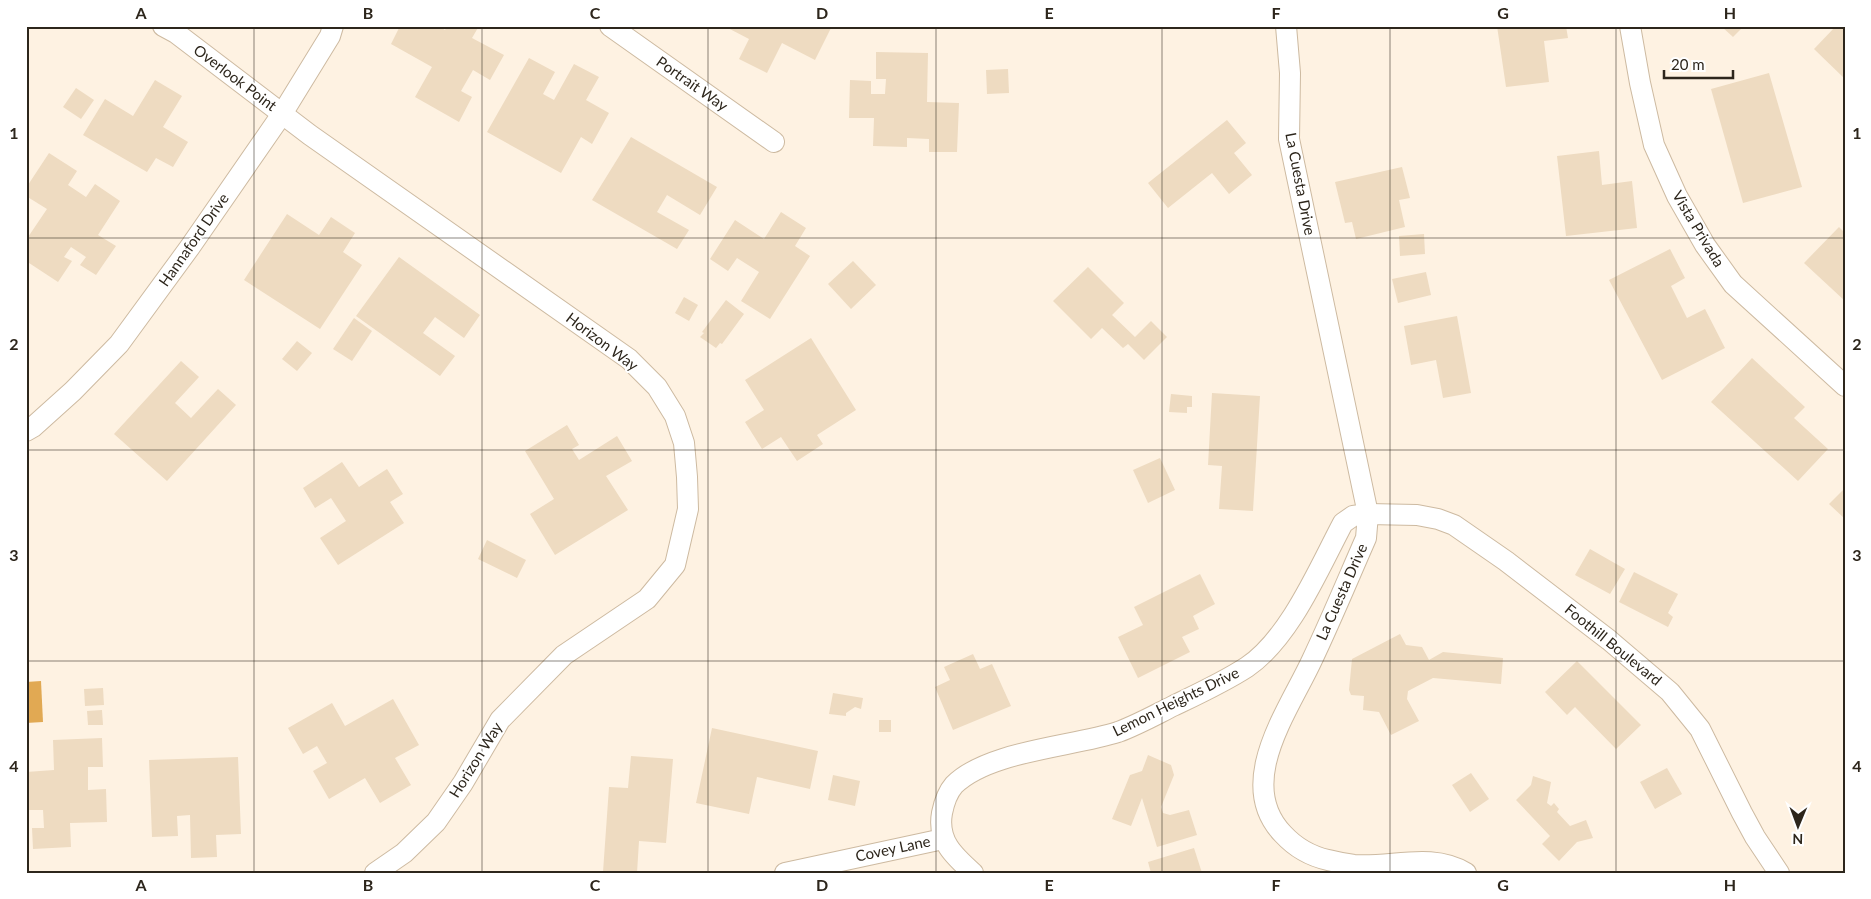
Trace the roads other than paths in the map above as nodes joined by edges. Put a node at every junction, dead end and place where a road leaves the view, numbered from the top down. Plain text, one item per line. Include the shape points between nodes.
1 (163, 26) edge
2 (333, 26) edge
3 (610, 26) edge
4 (1286, 26) edge
5 (1630, 26) edge
6 (282, 114) junction
7 (774, 142) dead end
8 (1845, 386) edge
9 (26, 431) edge
10 (1368, 514) junction
11 (943, 839) junction
12 (375, 873) edge
13 (785, 873) edge
14 (974, 873) edge
15 (1466, 873) edge
16 (1779, 873) edge

1 - 6 street, Overlook Point
2 - 6 street, Hannaford Drive
3 - 7 street, Portrait Way
4 - 10 street, La Cuesta Drive via 1290,73 1289,139
5 - 8 street, Vista Privada via 1654,145 1677,196 1705,245 1734,284
6 - 9 street, Hannaford Drive via 119,344 73,391
6 - 12 street, Horizon Way via 628,359 657,387 675,416 684,443 688,509 675,565 647,600 564,655 500,720 436,822 404,853
10 - 11 street, Lemon Heights Drive via 1352,516 1343,523 1292,617 1264,654 1247,667 1215,686 1119,731 1027,752 969,773 953,786 945,801
10 - 15 street, La Cuesta Drive via 1366,538 1266,759 1264,787 1267,810 1288,840 1306,853 1326,860 1354,865 1434,861
10 - 16 street, Foothill Boulevard via 1417,515 1454,525 1640,664 1670,692 1700,729 1755,837
11 - 13 street, Covey Lane
11 - 14 street via 951,852

